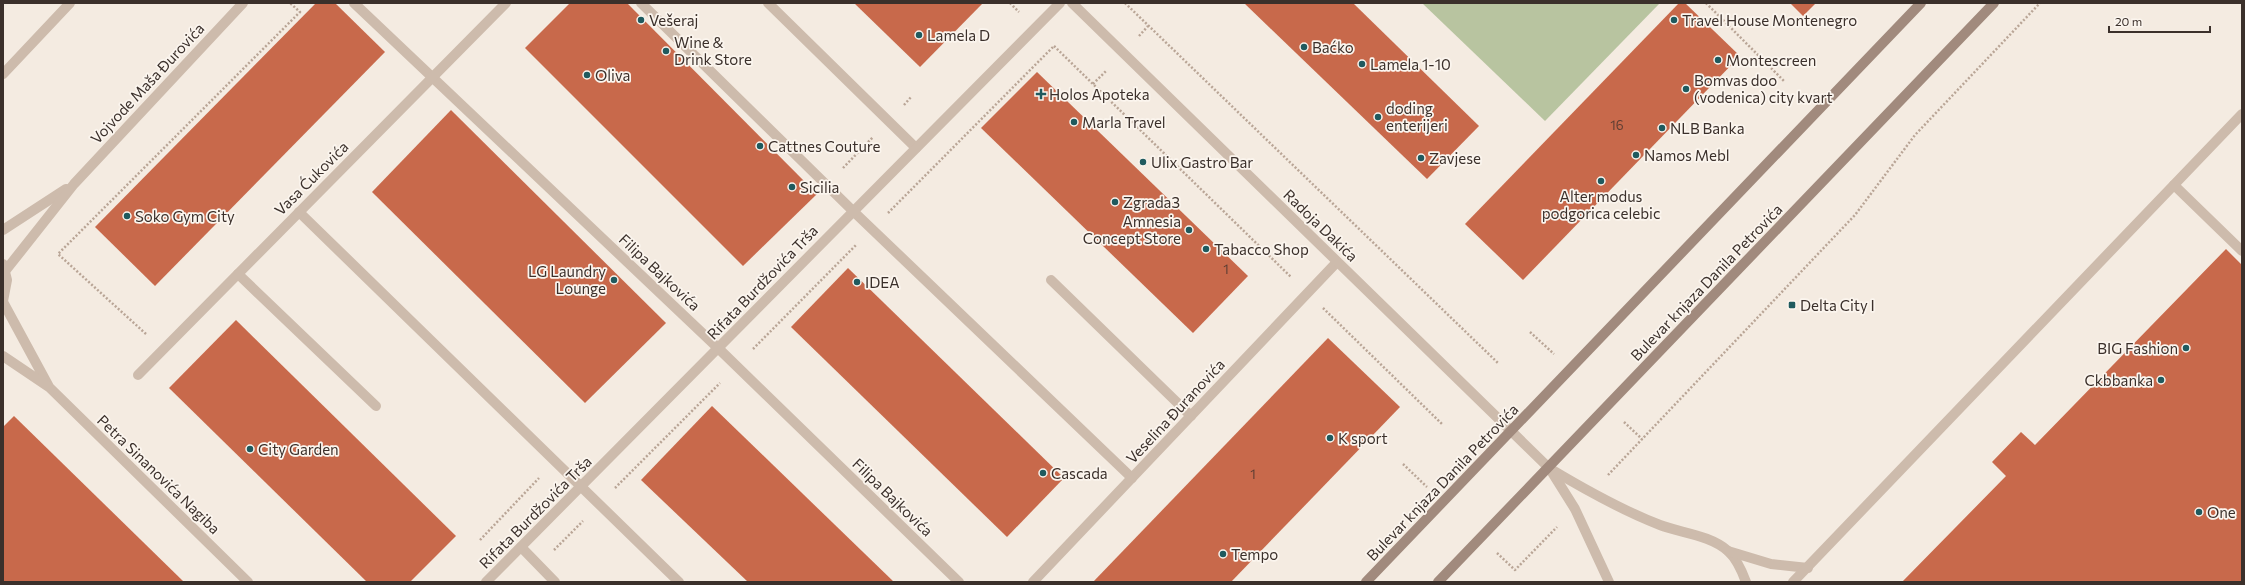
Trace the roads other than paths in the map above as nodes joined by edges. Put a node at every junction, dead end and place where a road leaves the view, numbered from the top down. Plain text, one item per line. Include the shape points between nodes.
1 (70, 3) edge
2 (242, 3) edge
3 (354, 3) edge
4 (506, 3) edge
5 (641, 3) edge
6 (768, 3) edge
7 (1060, 3) edge
8 (1072, 3) edge
9 (1921, 3) edge
10 (1994, 3) edge
11 (3, 74) edge
12 (432, 77) junction
13 (2242, 114) edge
14 (916, 148) junction
15 (74, 184) junction
16 (2174, 185) junction
17 (853, 211) junction
18 (299, 212) junction
19 (3, 230) edge
20 (2242, 251) edge
21 (1338, 262) junction
22 (4, 267) edge
23 (238, 274) junction
24 (1051, 280) dead end
25 (3, 301) edge
26 (718, 348) junction
27 (3, 356) edge
28 (138, 375) dead end
29 (49, 387) junction
30 (376, 406) dead end
31 (1191, 416) junction
32 (1511, 433) junction
33 (1549, 468) junction
34 (1132, 478) junction
35 (581, 488) junction
36 (521, 547) junction
37 (1728, 551) junction
38 (1808, 568) junction
39 (248, 582) edge
40 (486, 582) edge
41 (555, 582) edge
42 (679, 582) edge
43 (959, 582) edge
44 (1033, 582) edge
45 (1366, 582) edge
46 (1438, 582) edge
47 (1609, 582) edge
48 (1746, 582) edge
49 (1792, 582) edge

1 - 11 street
2 - 15 street, Vojvode Maša Đurovića
3 - 12 street, Filipa Bajkovića
4 - 12 street, Vasa Ćukovića
5 - 17 street
6 - 14 street
7 - 14 street, Rifata Burdžovića Trša
8 - 21 street, Radoja Dakića
9 - 32 main road, Bulevar knjaza Danila Petrovića
10 - 33 main road, Bulevar knjaza Danila Petrovića
12 - 18 street, Vasa Ćukovića
12 - 26 street, Filipa Bajkovića
13 - 16 street
14 - 17 street, Rifata Burdžovića Trša
15 - 19 street, Vojvode Maša Đurovića
15 - 22 street, Vojvode Maša Đurovića
16 - 20 street
16 - 38 street
17 - 26 street, Rifata Burdžovića Trša
17 - 34 street
18 - 23 street, Vasa Ćukovića
18 - 35 street
21 - 31 street, Veselina Đuranovića
21 - 32 street, Radoja Dakića
22 - 25 street via 6,291
23 - 28 street, Vasa Ćukovića
23 - 30 street
24 - 31 street
25 - 29 street, Petra Sinanovića Nagiba
26 - 35 street, Rifata Burdžovića Trša
26 - 43 street, Filipa Bajkovića
27 - 29 street, Petra Sinanovića Nagiba
29 - 39 street, Petra Sinanovića Nagiba
31 - 34 street, Veselina Đuranovića
32 - 33 street, Radoja Dakića
32 - 45 main road, Bulevar knjaza Danila Petrovića
33 - 37 street via 1591,492 1660,524 1714,542
33 - 46 main road, Bulevar knjaza Danila Petrovića
33 - 47 street via 1575,509
34 - 44 street, Veselina Đuranovića
35 - 36 street, Rifata Burdžovića Trša
35 - 42 street
36 - 40 street, Rifata Burdžovića Trša
36 - 41 street
37 - 38 street via 1771,564
37 - 48 street via 1741,569
38 - 49 street

